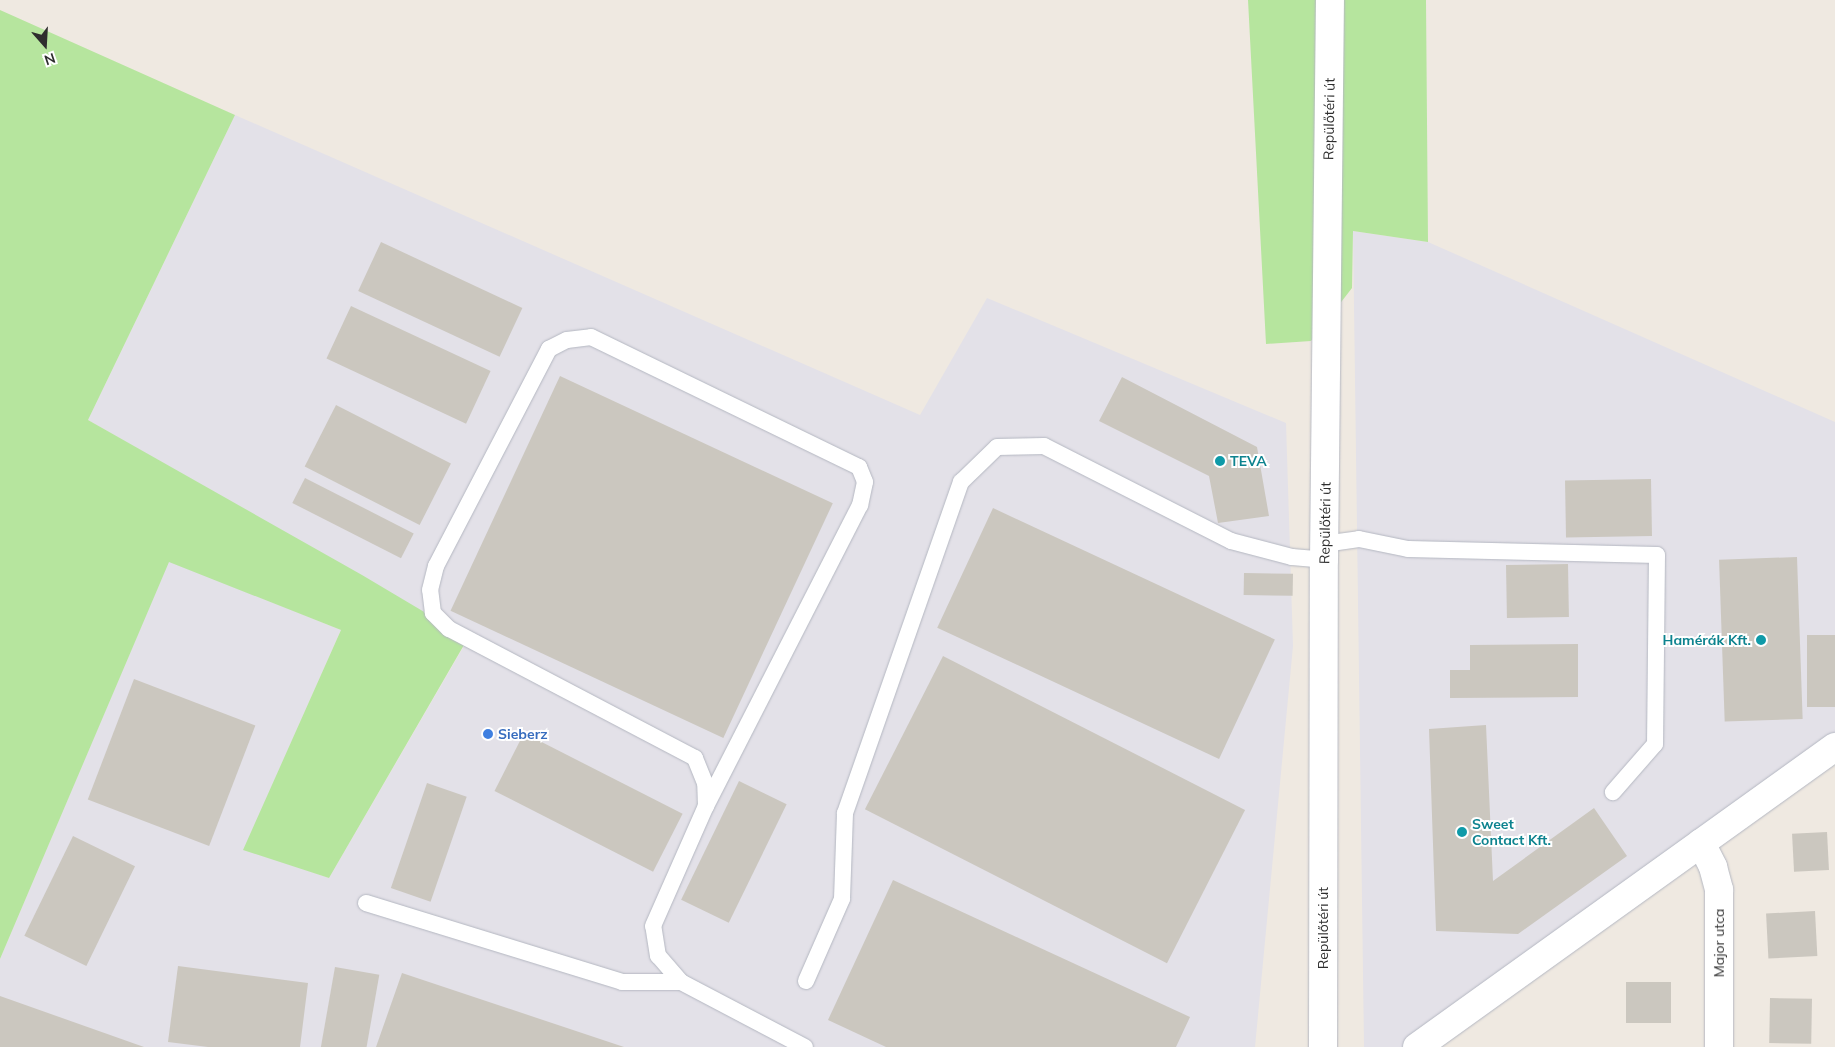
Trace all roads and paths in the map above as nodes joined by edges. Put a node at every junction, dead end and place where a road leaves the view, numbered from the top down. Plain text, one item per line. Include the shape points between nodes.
1 (1330, 0) edge
2 (1324, 552) junction
3 (1835, 747) edge
4 (1613, 792) dead end
5 (706, 806) junction
6 (1701, 843) junction
7 (366, 902) dead end
8 (806, 981) dead end
9 (681, 982) junction
10 (805, 1047) edge
11 (1323, 1047) edge
12 (1417, 1047) edge
13 (1719, 1047) edge

1 - 2 street, Repülőtéri út
2 - 4 lane via 1359,539 1408,549 1657,555 1655,744
2 - 8 lane via 1292,557 1231,541 1044,446 997,447 961,482 845,813 842,899
2 - 11 street, Repülőtéri út
3 - 6 street
5 - 5 lane via 705,783 695,758 449,629 433,613 430,590 436,566 549,349 567,340 591,337 600,341 859,467 865,482 860,505
5 - 9 lane via 653,926 658,956
6 - 12 street
6 - 13 street, Major utca via 1713,867 1719,890
7 - 9 lane via 622,982
9 - 10 lane

